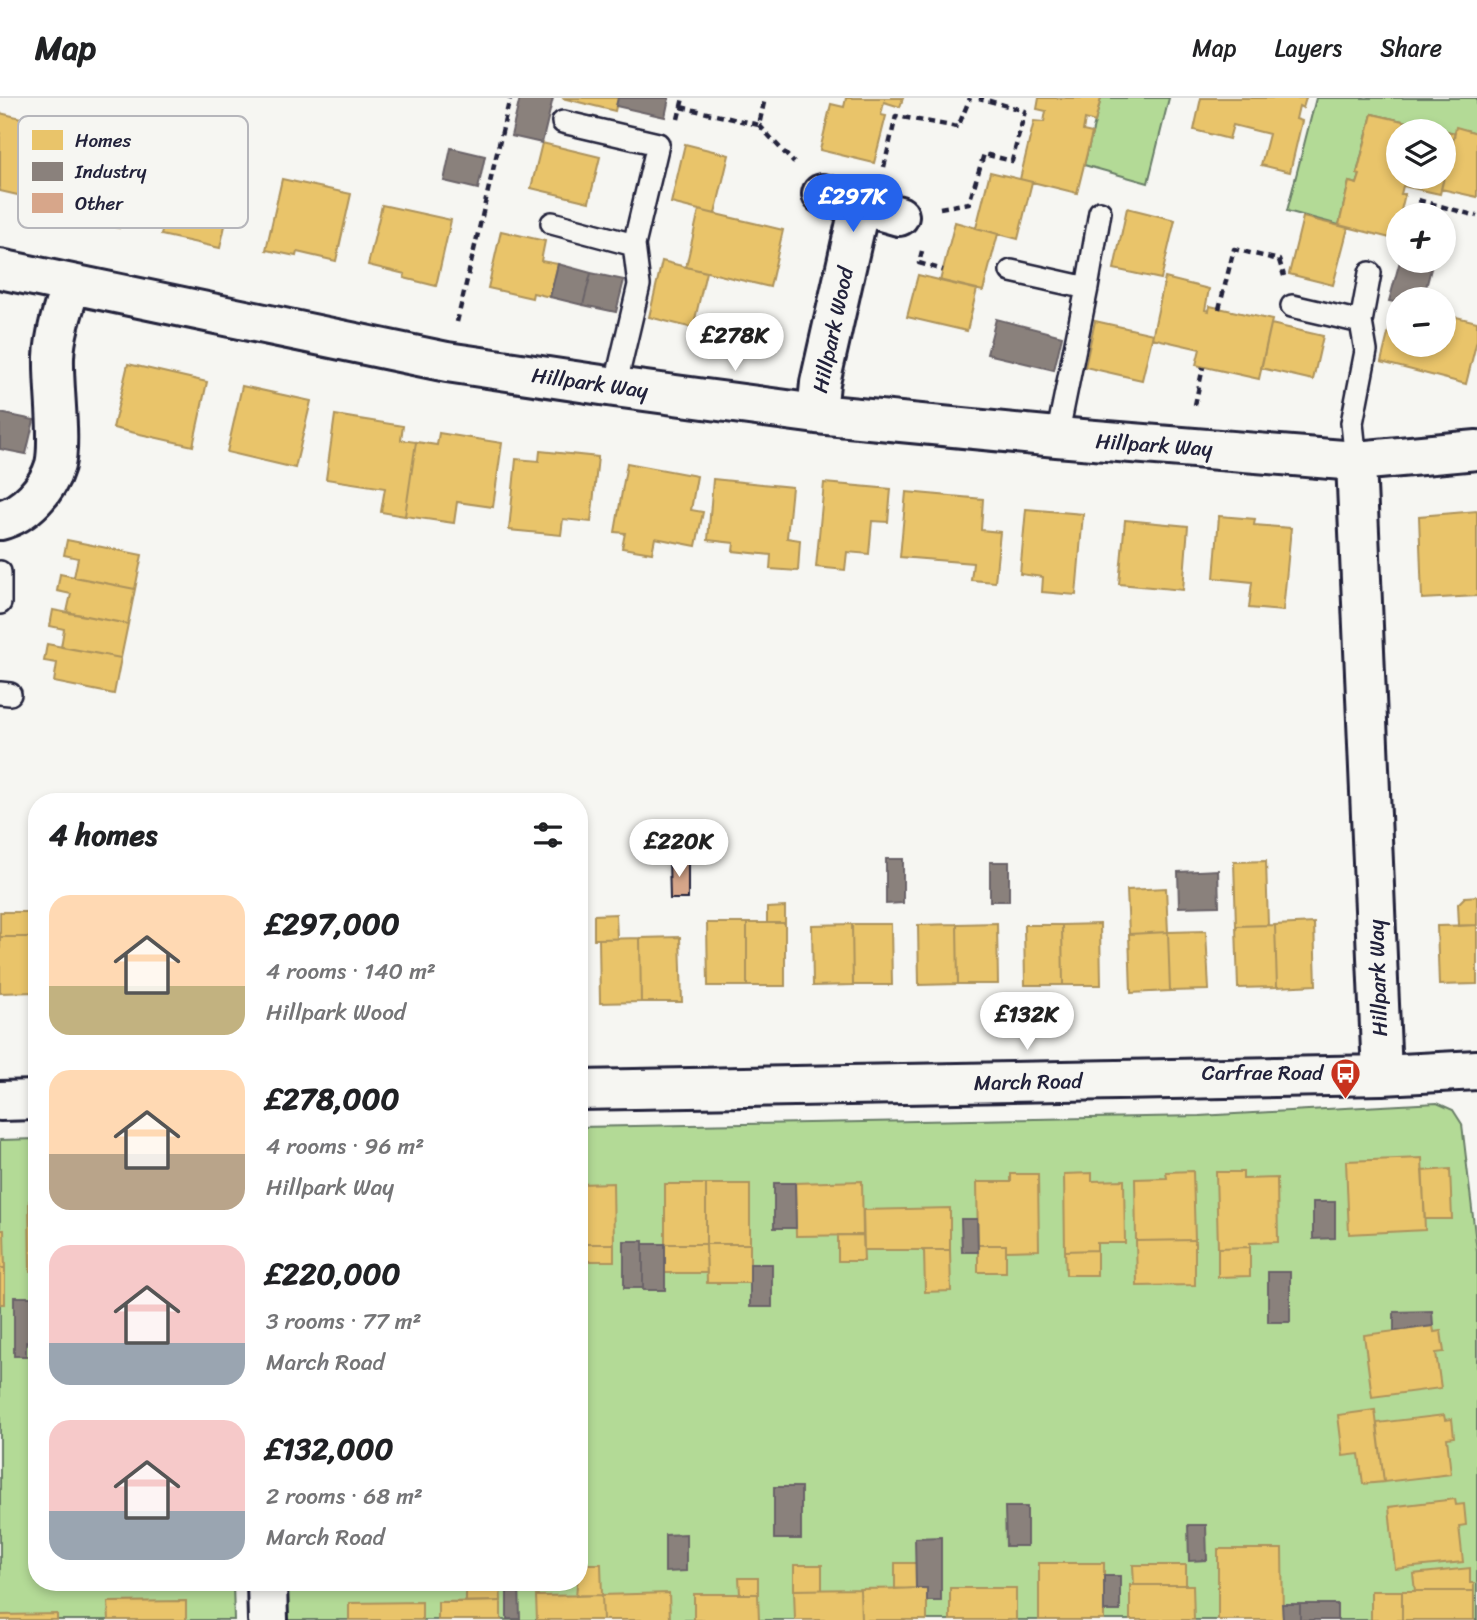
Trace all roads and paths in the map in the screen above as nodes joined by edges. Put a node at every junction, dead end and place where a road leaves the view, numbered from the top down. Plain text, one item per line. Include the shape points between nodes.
1 (510, 98) edge
2 (765, 98) edge
3 (970, 98) edge
4 (979, 98) edge
5 (681, 107) dead end
6 (564, 122) dead end
7 (759, 125) junction
8 (822, 194) joint
9 (1418, 200) dead end
10 (878, 210) junction
11 (1100, 212) dead end
12 (1477, 216) edge
13 (552, 223) dead end
14 (634, 244) junction
15 (0, 269) edge
16 (1011, 271) dead end
17 (1370, 272) dead end
18 (71, 284) junction
19 (1087, 288) junction
20 (1292, 306) joint
21 (1219, 309) dead end
22 (1361, 322) junction
23 (447, 362) junction
24 (615, 387) junction
25 (817, 414) junction
26 (1057, 438) junction
27 (1477, 450) edge
28 (1356, 461) junction
29 (0, 520) edge
30 (0, 572) edge
31 (0, 603) edge
32 (1477, 1070) edge
33 (1382, 1075) junction
34 (588, 1090) edge
35 (28, 1100) edge
36 (0, 1101) edge
37 (267, 1591) edge
38 (268, 1620) edge

1 - 23 path
2 - 7 path
3 - 10 path via 958,127 896,116
4 - 10 path via 1025,111 1012,161 984,154 969,203
5 - 7 path
6 - 14 lane via 658,144
7 - 8 path
8 - 10 street
9 - 12 path
10 - 25 street, Hillpark Wood via 820,383
11 - 19 lane
13 - 14 lane
14 - 24 lane via 639,285
15 - 18 street, Hillpark Way
16 - 19 lane
17 - 22 lane
18 - 23 street, Hillpark Way
18 - 29 street via 54,354 55,465 29,505
19 - 26 lane
20 - 21 path via 1279,260 1234,249
20 - 22 lane
22 - 28 lane via 1366,351 1352,424
23 - 24 street, Hillpark Way
24 - 25 street, Hillpark Way
25 - 26 street, Hillpark Way
26 - 28 street, Hillpark Way
27 - 28 street, Hillpark Way
28 - 33 street, Hillpark Way
30 - 31 lane
32 - 33 street, March Road
33 - 34 street, March Road
35 - 36 street
37 - 38 street

